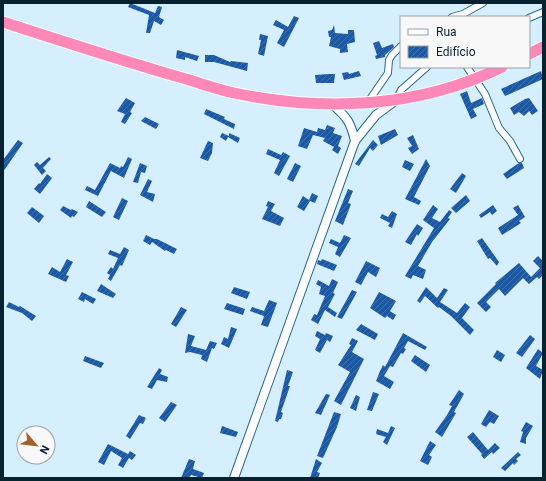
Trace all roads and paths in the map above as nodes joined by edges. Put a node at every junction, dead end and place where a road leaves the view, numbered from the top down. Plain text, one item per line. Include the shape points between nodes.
1 (483, 3) edge
2 (543, 12) edge
3 (456, 16) edge
4 (530, 18) edge
5 (3, 22) edge
6 (400, 47) edge
7 (543, 47) edge
8 (530, 54) edge
9 (426, 68) edge
10 (468, 68) edge
11 (500, 68) edge
12 (474, 79) junction
13 (395, 101) junction
14 (367, 104) junction
15 (333, 105) junction
16 (355, 141) junction
17 (520, 159) dead end
18 (234, 478) edge

1 - 3 street
2 - 4 street
5 - 15 highway via 234,92 286,102
6 - 14 street via 389,60 388,73
7 - 8 highway
9 - 13 street via 401,90
10 - 12 street
11 - 12 highway
12 - 13 highway via 443,90
12 - 17 street via 485,94 499,128 510,140
13 - 14 highway
13 - 16 main road via 376,115
14 - 15 highway
15 - 16 main road via 347,117
16 - 18 main road

